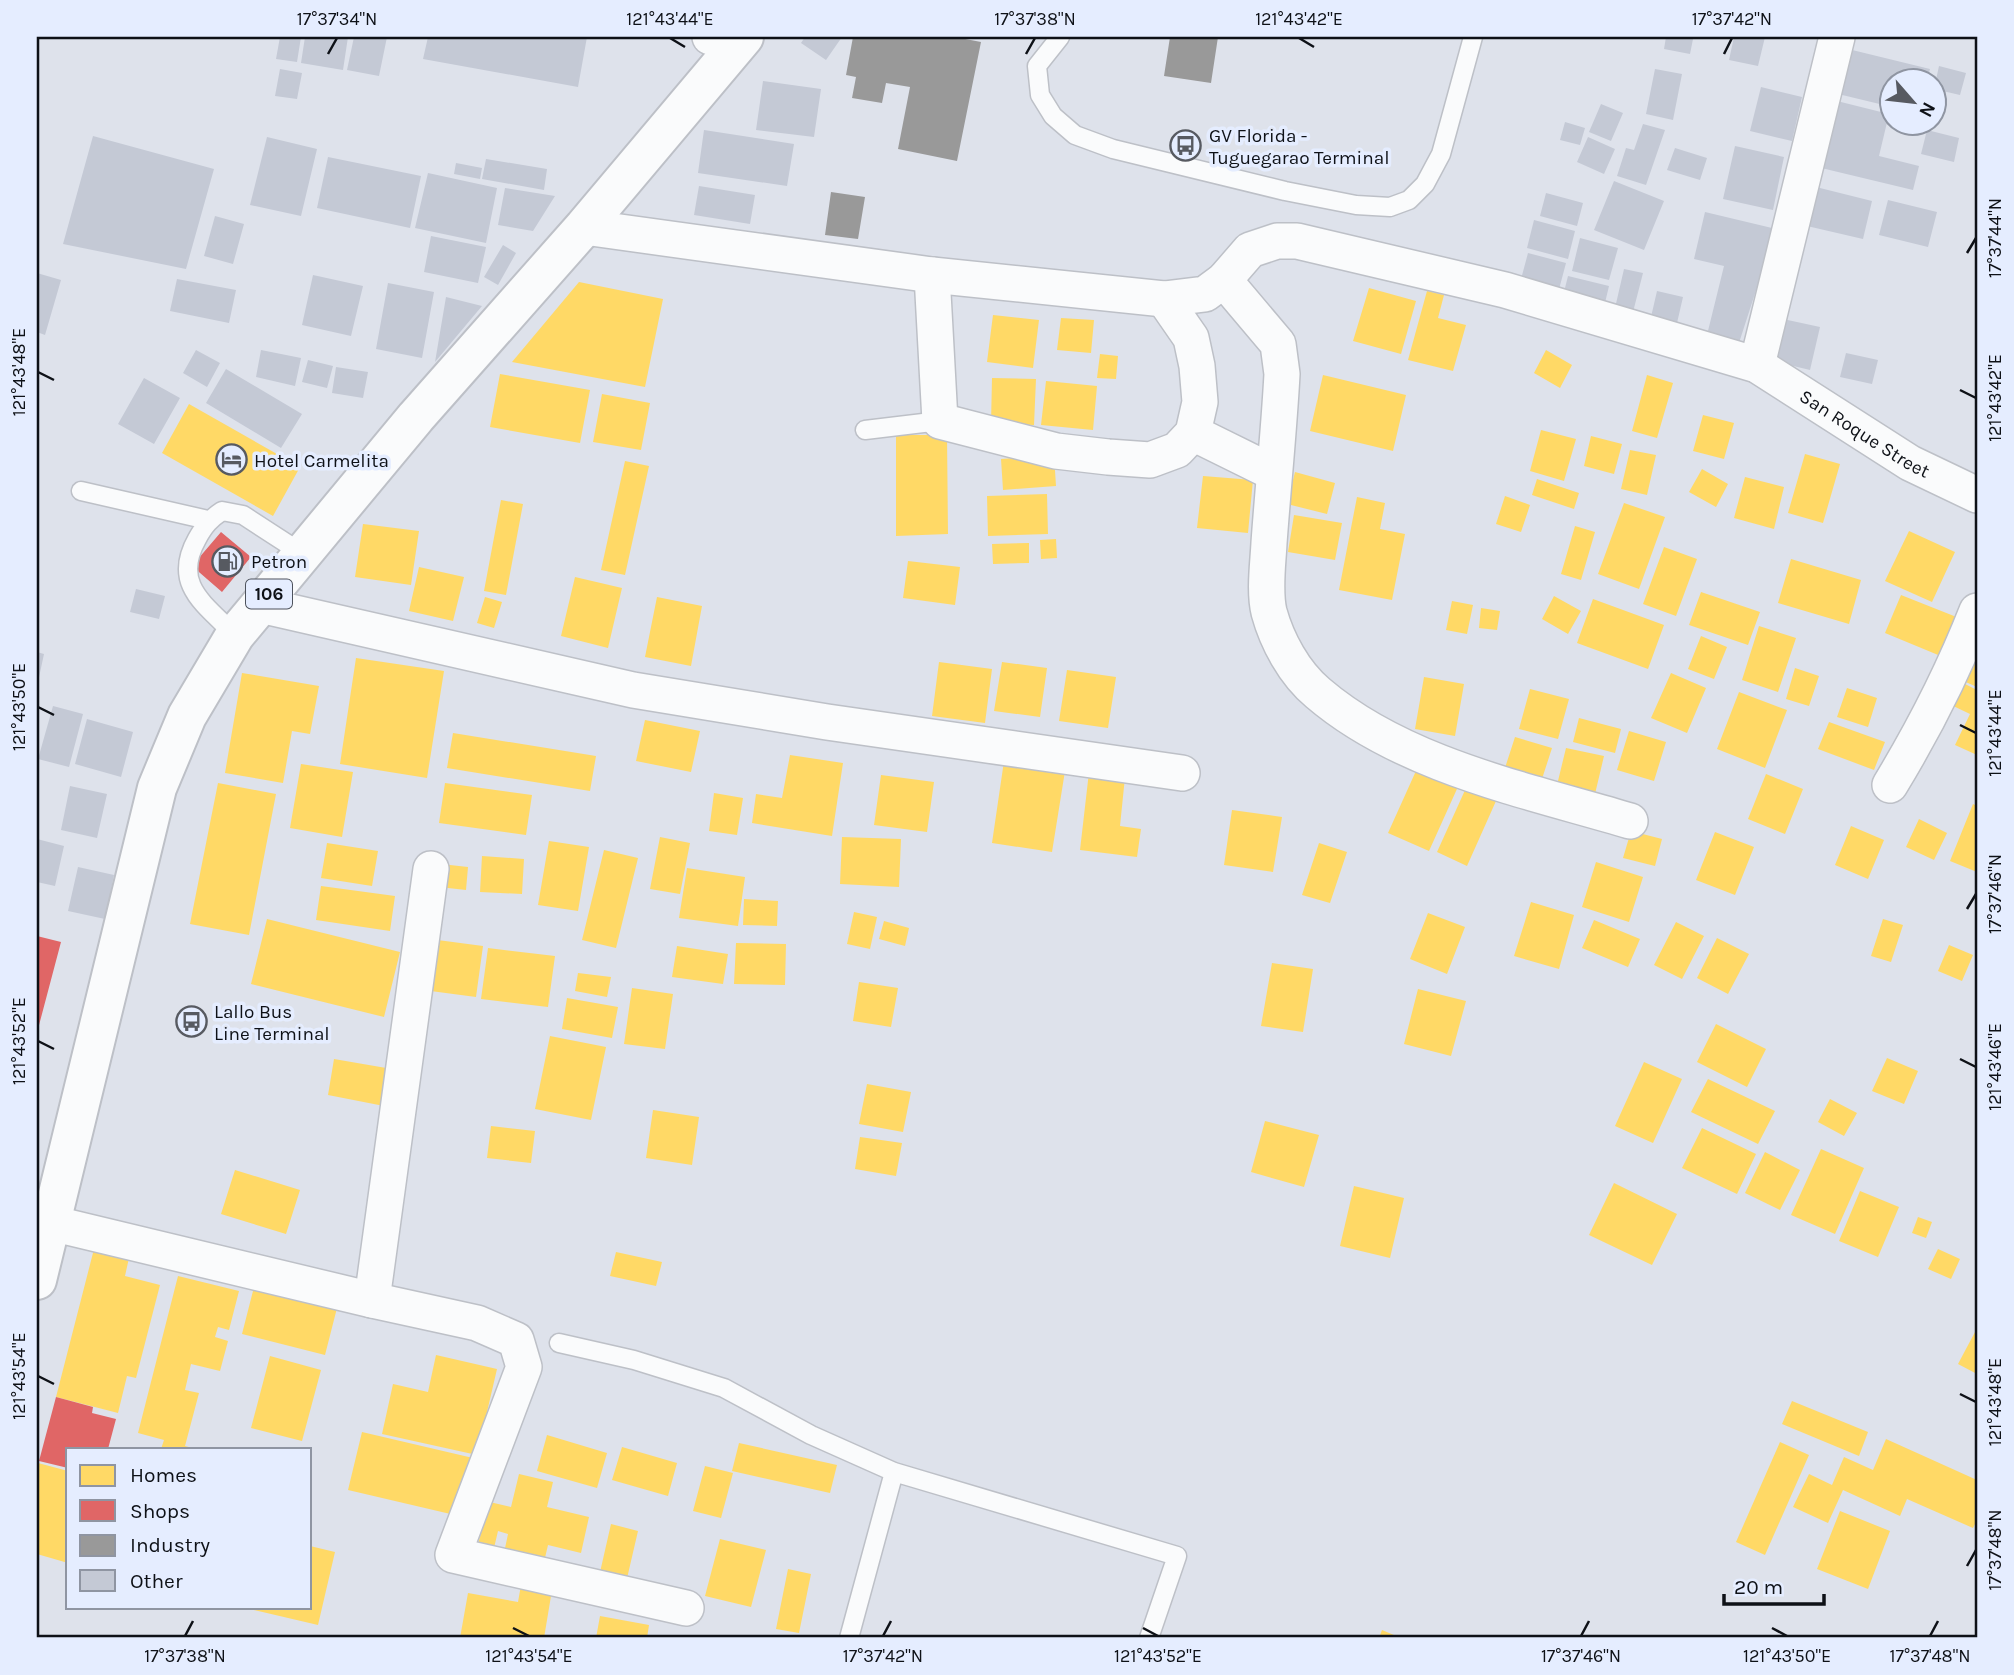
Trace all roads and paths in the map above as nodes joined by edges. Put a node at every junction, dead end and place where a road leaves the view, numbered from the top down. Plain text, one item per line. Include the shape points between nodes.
1 (1060, 37) edge
2 (1473, 37) edge
3 (1837, 37) edge
4 (731, 38) edge
5 (584, 227) junction
6 (932, 275) junction
7 (1224, 280) junction
8 (1164, 299) junction
9 (1757, 365) junction
10 (940, 421) junction
11 (865, 430) dead end
12 (1193, 433) junction
13 (1274, 474) junction
14 (81, 491) dead end
15 (1977, 495) edge
16 (208, 520) junction
17 (303, 554) junction
18 (260, 605) junction
19 (1977, 611) edge
20 (235, 635) junction
21 (1182, 773) dead end
22 (1890, 785) dead end
23 (1630, 821) dead end
24 (431, 869) dead end
25 (51, 1223) junction
26 (37, 1280) edge
27 (372, 1300) junction
28 (559, 1343) dead end
29 (894, 1472) junction
30 (686, 1608) dead end
31 (849, 1638) edge
32 (1149, 1638) edge

1 - 2 lane via 1037,66 1040,95 1075,135 1113,149 1285,191 1390,207 1409,200 1425,184 1441,154
3 - 9 street
4 - 5 highway, 106
5 - 6 street
5 - 17 highway, 106 via 416,417
6 - 8 street
6 - 10 street
7 - 8 street via 1205,293
7 - 9 street, San Roque Street via 1250,250 1277,241 1297,241 1506,290
7 - 13 street via 1278,344 1282,374
8 - 12 street via 1191,338 1198,366 1200,402
9 - 15 street, San Roque Street via 1910,463
10 - 11 lane
10 - 12 street via 1056,451 1150,460 1177,450
12 - 13 street
13 - 23 street via 1269,611 1287,656 1316,692 1411,750 1483,778
14 - 16 lane
16 - 17 lane via 222,510 232,512
16 - 20 lane via 192,549 187,577 197,596
17 - 18 highway, 106
18 - 20 highway, 106
18 - 21 street via 633,690
19 - 22 street via 1925,728
20 - 25 highway, 106 via 187,716 157,788
24 - 27 street
25 - 26 highway, 106
25 - 27 street
27 - 30 street via 477,1323 516,1340 524,1367 453,1555
28 - 29 lane via 724,1388 811,1435
29 - 31 lane
29 - 32 lane via 1177,1556

